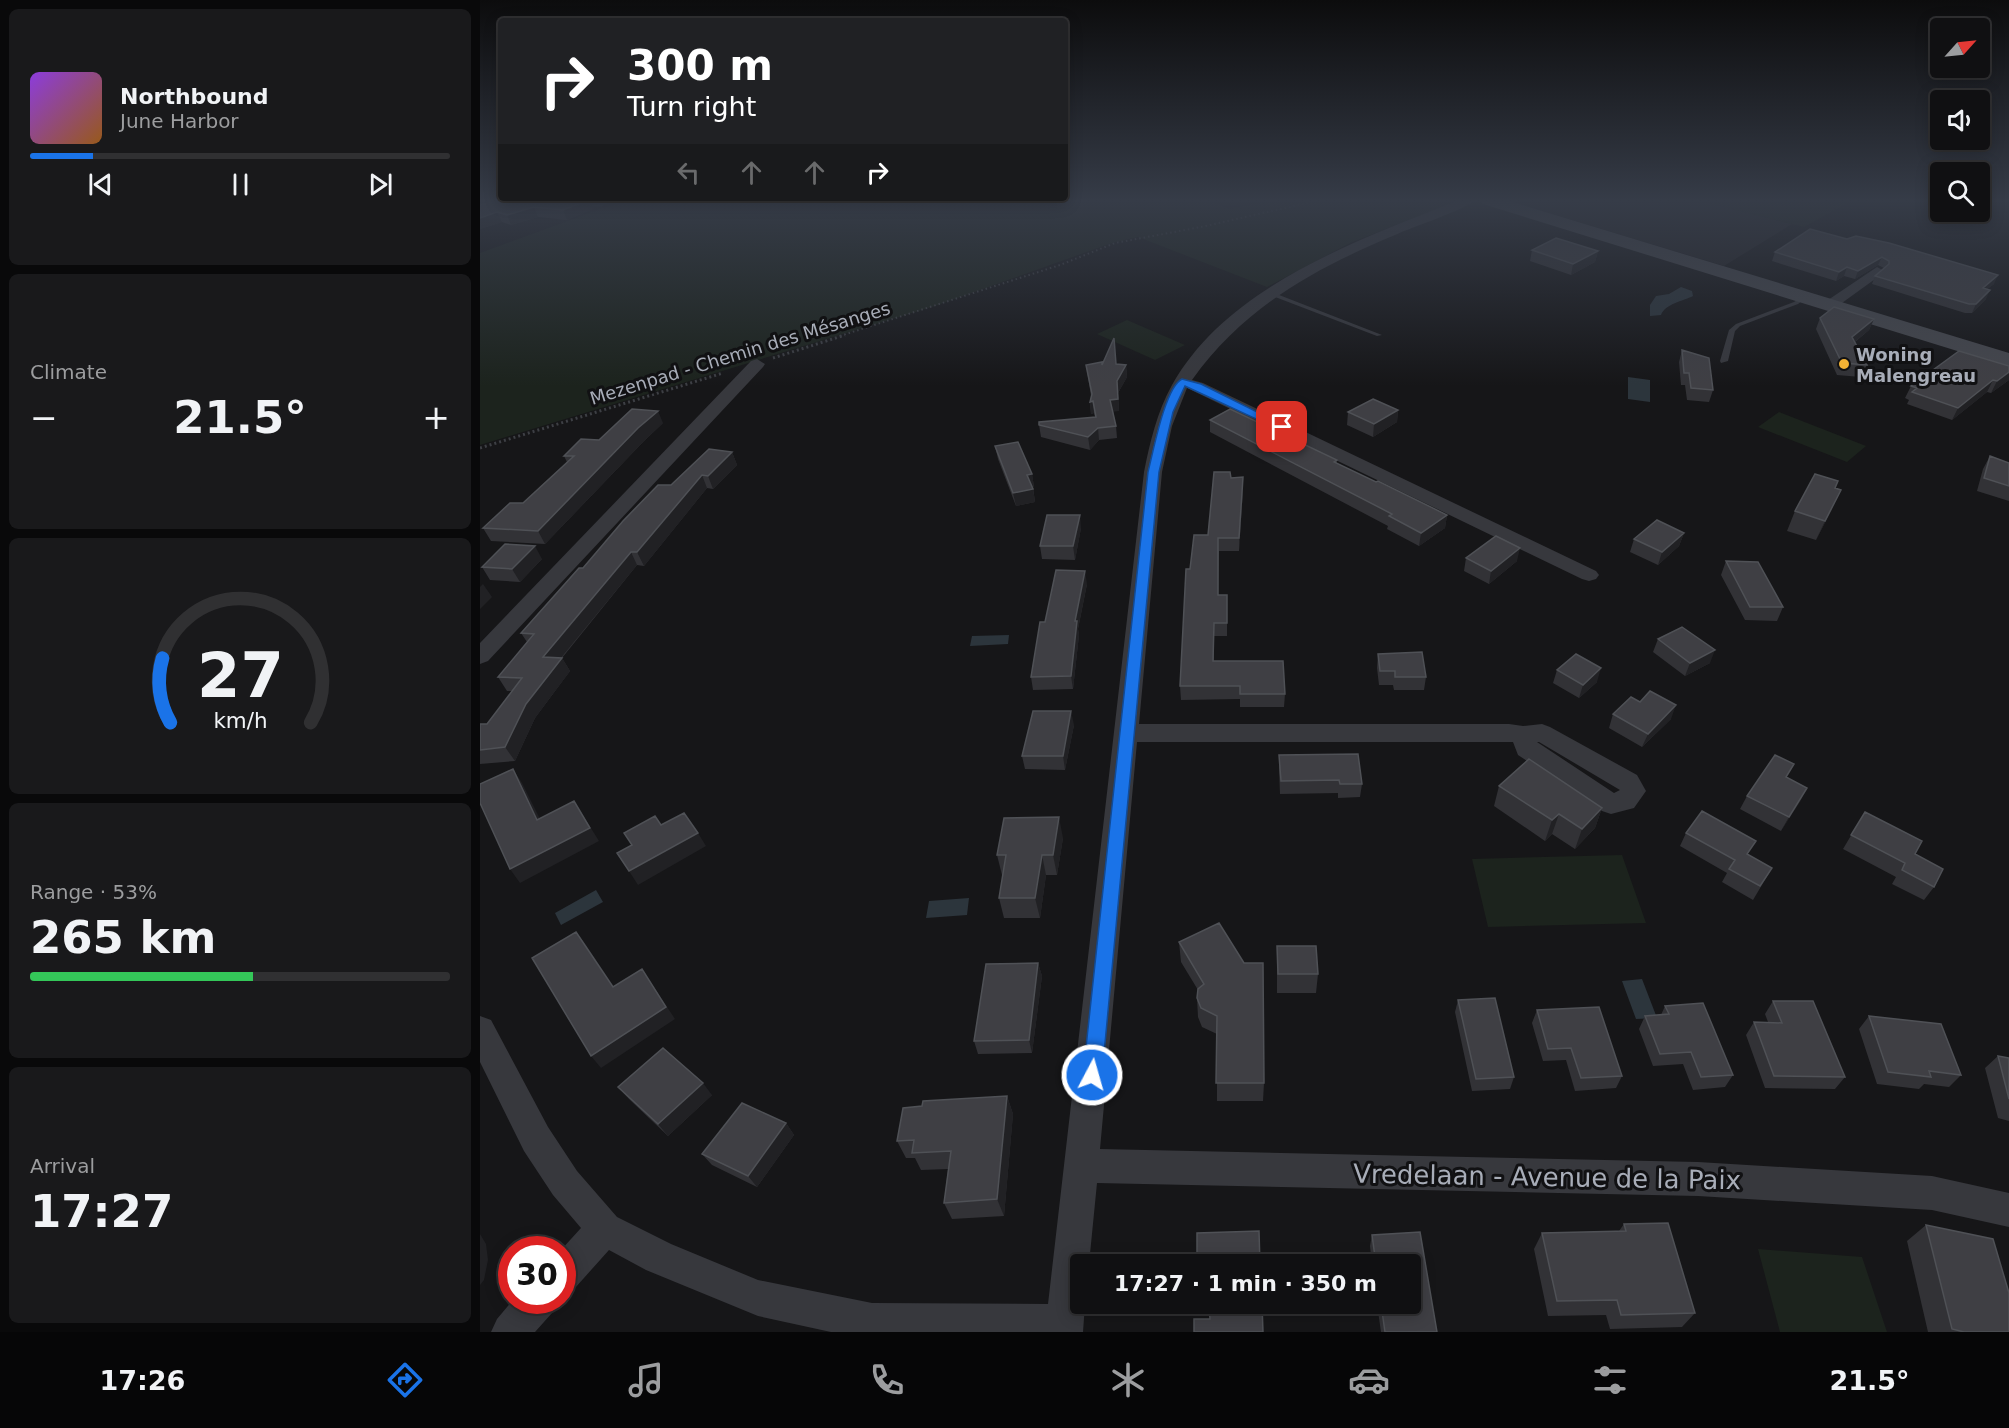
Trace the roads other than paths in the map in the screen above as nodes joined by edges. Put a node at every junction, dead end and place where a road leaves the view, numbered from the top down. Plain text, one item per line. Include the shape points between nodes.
1 (1329, 262) edge
2 (1691, 262) edge
3 (1877, 271) edge
4 (1272, 294) junction
5 (1804, 297) junction
6 (1830, 305) junction
7 (1379, 335) dead end
8 (2009, 360) edge
9 (1724, 361) dead end
10 (757, 364) road end
11 (1182, 382) junction
12 (1589, 575) dead end
13 (480, 656) edge
14 (1128, 732) junction
15 (1522, 735) dead end
16 (480, 1030) edge
17 (1083, 1167) junction
18 (2009, 1210) edge
19 (605, 1229) junction
20 (576, 1260) edge
21 (526, 1314) edge
22 (1065, 1327) edge
23 (510, 1332) edge

1 - 4 street
2 - 5 street
3 - 6 street
4 - 7 lane
4 - 11 street via 1225,328
5 - 6 street
5 - 9 lane via 1738,325 1732,330
6 - 8 street
10 - 13 street
11 - 12 street
11 - 14 street via 1167,412 1153,472
14 - 15 street via 1488,731
14 - 17 street
16 - 19 street via 536,1139 565,1182
17 - 18 street, Vredelaan - Avenue de la Paix via 1698,1179 1932,1193
17 - 22 street
19 - 20 street
19 - 22 street via 758,1298 872,1322
21 - 23 street

